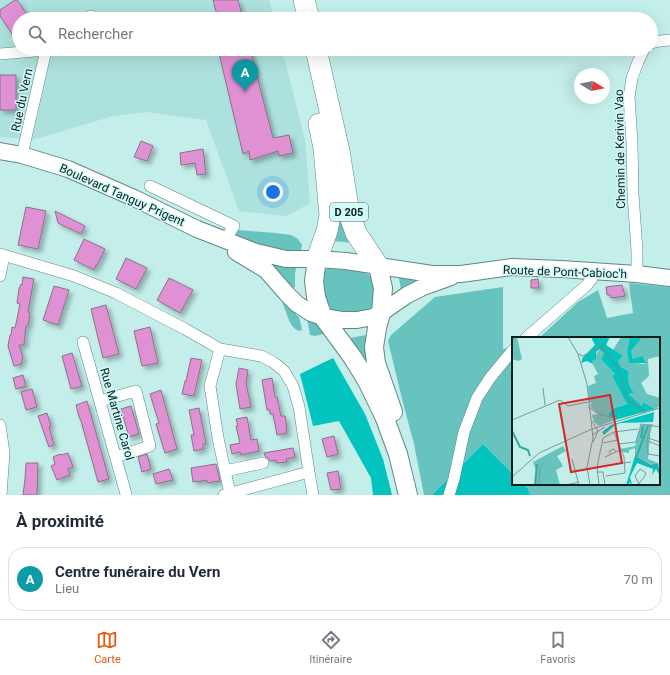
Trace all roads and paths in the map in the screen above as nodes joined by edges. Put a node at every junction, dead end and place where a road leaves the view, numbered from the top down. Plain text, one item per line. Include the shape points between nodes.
1 (290, 0) edge
2 (304, 0) edge
3 (293, 12) edge
4 (307, 12) edge
5 (670, 40) edge
6 (658, 41) edge
7 (12, 53) edge
8 (0, 54) edge
9 (45, 56) edge
10 (303, 56) edge
11 (318, 56) edge
12 (641, 56) edge
13 (0, 151) edge
14 (22, 155) junction
15 (150, 186) dead end
16 (197, 229) junction
17 (225, 240) junction
18 (2, 254) edge
19 (317, 259) junction
20 (378, 266) junction
21 (593, 271) junction
22 (461, 274) junction
23 (637, 274) junction
24 (0, 276) edge
25 (670, 278) edge
26 (381, 314) junction
27 (323, 317) junction
28 (527, 337) edge
29 (83, 342) dead end
30 (220, 349) junction
31 (512, 351) edge
32 (100, 401) junction
33 (0, 425) edge
34 (116, 457) junction
35 (263, 463) dead end
36 (225, 471) junction
37 (309, 472) junction
38 (227, 494) edge
39 (2, 495) edge
40 (129, 495) edge
41 (313, 495) edge
42 (408, 495) edge
43 (448, 495) edge

1 - 3 highway
2 - 4 highway
5 - 6 street
7 - 8 street, Rue du Vern
9 - 14 street, Rue du Vern
10 - 19 highway, D 205 via 324,148 330,216
11 - 20 highway, D 205 via 339,150 349,213 356,233
12 - 23 street, Chemin de Kerivin Vao via 632,78 629,96
13 - 14 street, Boulevard Tanguy Prigent
14 - 16 street, Boulevard Tanguy Prigent via 68,169
15 - 17 street via 234,226
16 - 17 street, Boulevard Tanguy Prigent
16 - 27 street, Boulevard Tanguy Prigent via 266,270 297,304
17 - 19 street, Boulevard Tanguy Prigent via 256,252 286,259
18 - 24 street
18 - 30 street via 74,276 116,293
19 - 20 street
19 - 27 main road via 314,281 316,298
20 - 22 street, Route de Pont-Cabioc'h via 432,274
20 - 26 main road via 383,288
21 - 22 street, Route de Pont-Cabioc'h via 512,267
21 - 23 street, Route de Pont-Cabioc'h
21 - 28 street via 587,285
22 - 26 street, Route de Pont-Cabioc'h via 407,295
23 - 25 street, Route de Pont-Cabioc'h
26 - 27 street, Boulevard Tanguy Prigent via 357,320
26 - 42 main road via 374,348 376,363 399,430 406,463
27 - 42 main road via 353,358 384,416 398,454
29 - 32 street, Rue Martine Carol
30 - 36 street via 210,386
30 - 37 street via 261,356 284,371 293,386 299,407
31 - 43 street via 477,398 464,432
32 - 34 street, Rue Martine Carol
32 - 34 street via 136,391 150,446
33 - 39 street via 4,453
34 - 40 street, Rue Martine Carol
35 - 36 street
36 - 38 street
37 - 38 street
37 - 41 street

